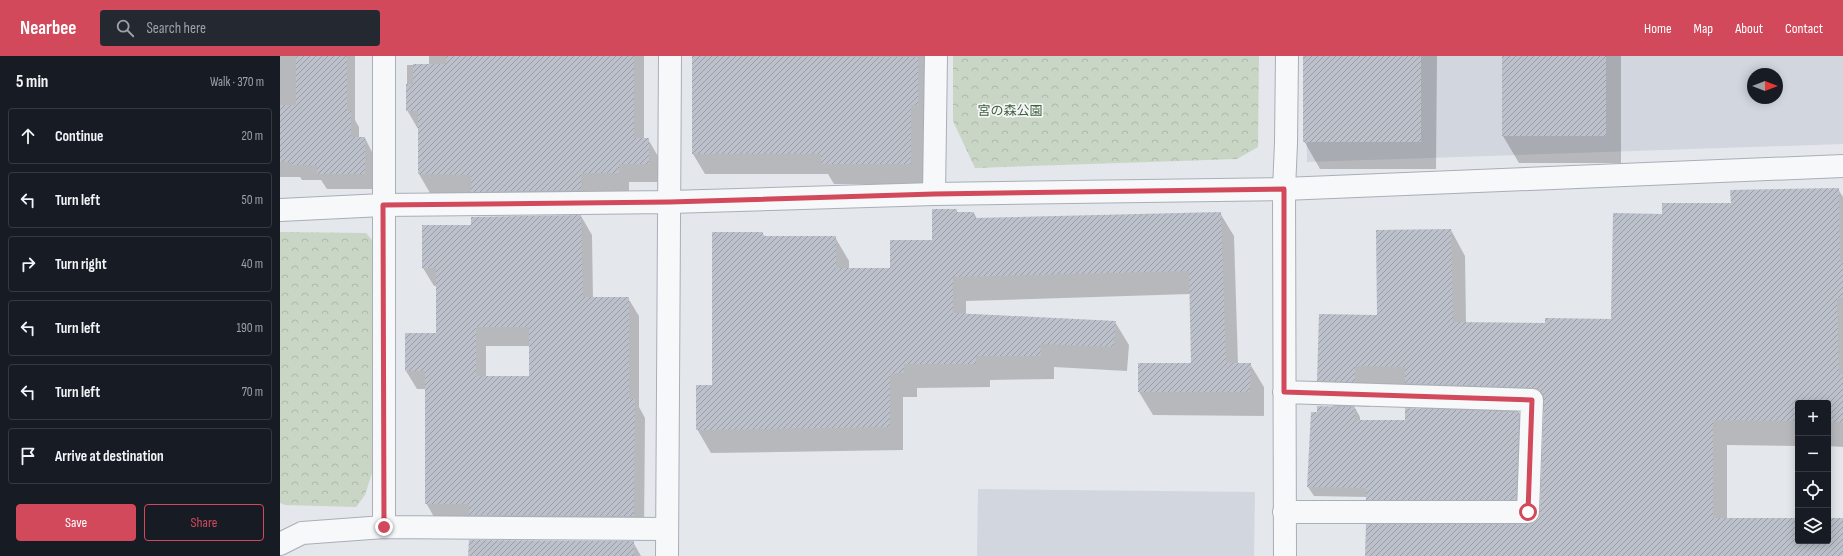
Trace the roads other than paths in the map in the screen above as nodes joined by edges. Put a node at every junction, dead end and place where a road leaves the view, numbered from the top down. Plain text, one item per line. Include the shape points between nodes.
1 (384, 56) edge
2 (670, 56) edge
3 (936, 56) edge
4 (1287, 56) edge
5 (1843, 166) edge
6 (1284, 189) junction
7 (934, 194) junction
8 (670, 202) junction
9 (383, 205) junction
10 (280, 210) edge
11 (1284, 392) junction
12 (1284, 512) junction
13 (384, 527) junction
14 (667, 529) junction
15 (280, 544) edge
16 (667, 556) edge
17 (1284, 556) edge

1 - 9 street
2 - 8 street
3 - 7 street
4 - 6 street
5 - 6 street
6 - 7 street
6 - 11 street
7 - 8 street
8 - 9 street
8 - 14 street
9 - 10 street
9 - 13 street
11 - 12 street
11 - 12 street via 1532,400 1528,512
12 - 17 street
13 - 14 street
13 - 15 street via 302,533
14 - 16 street

